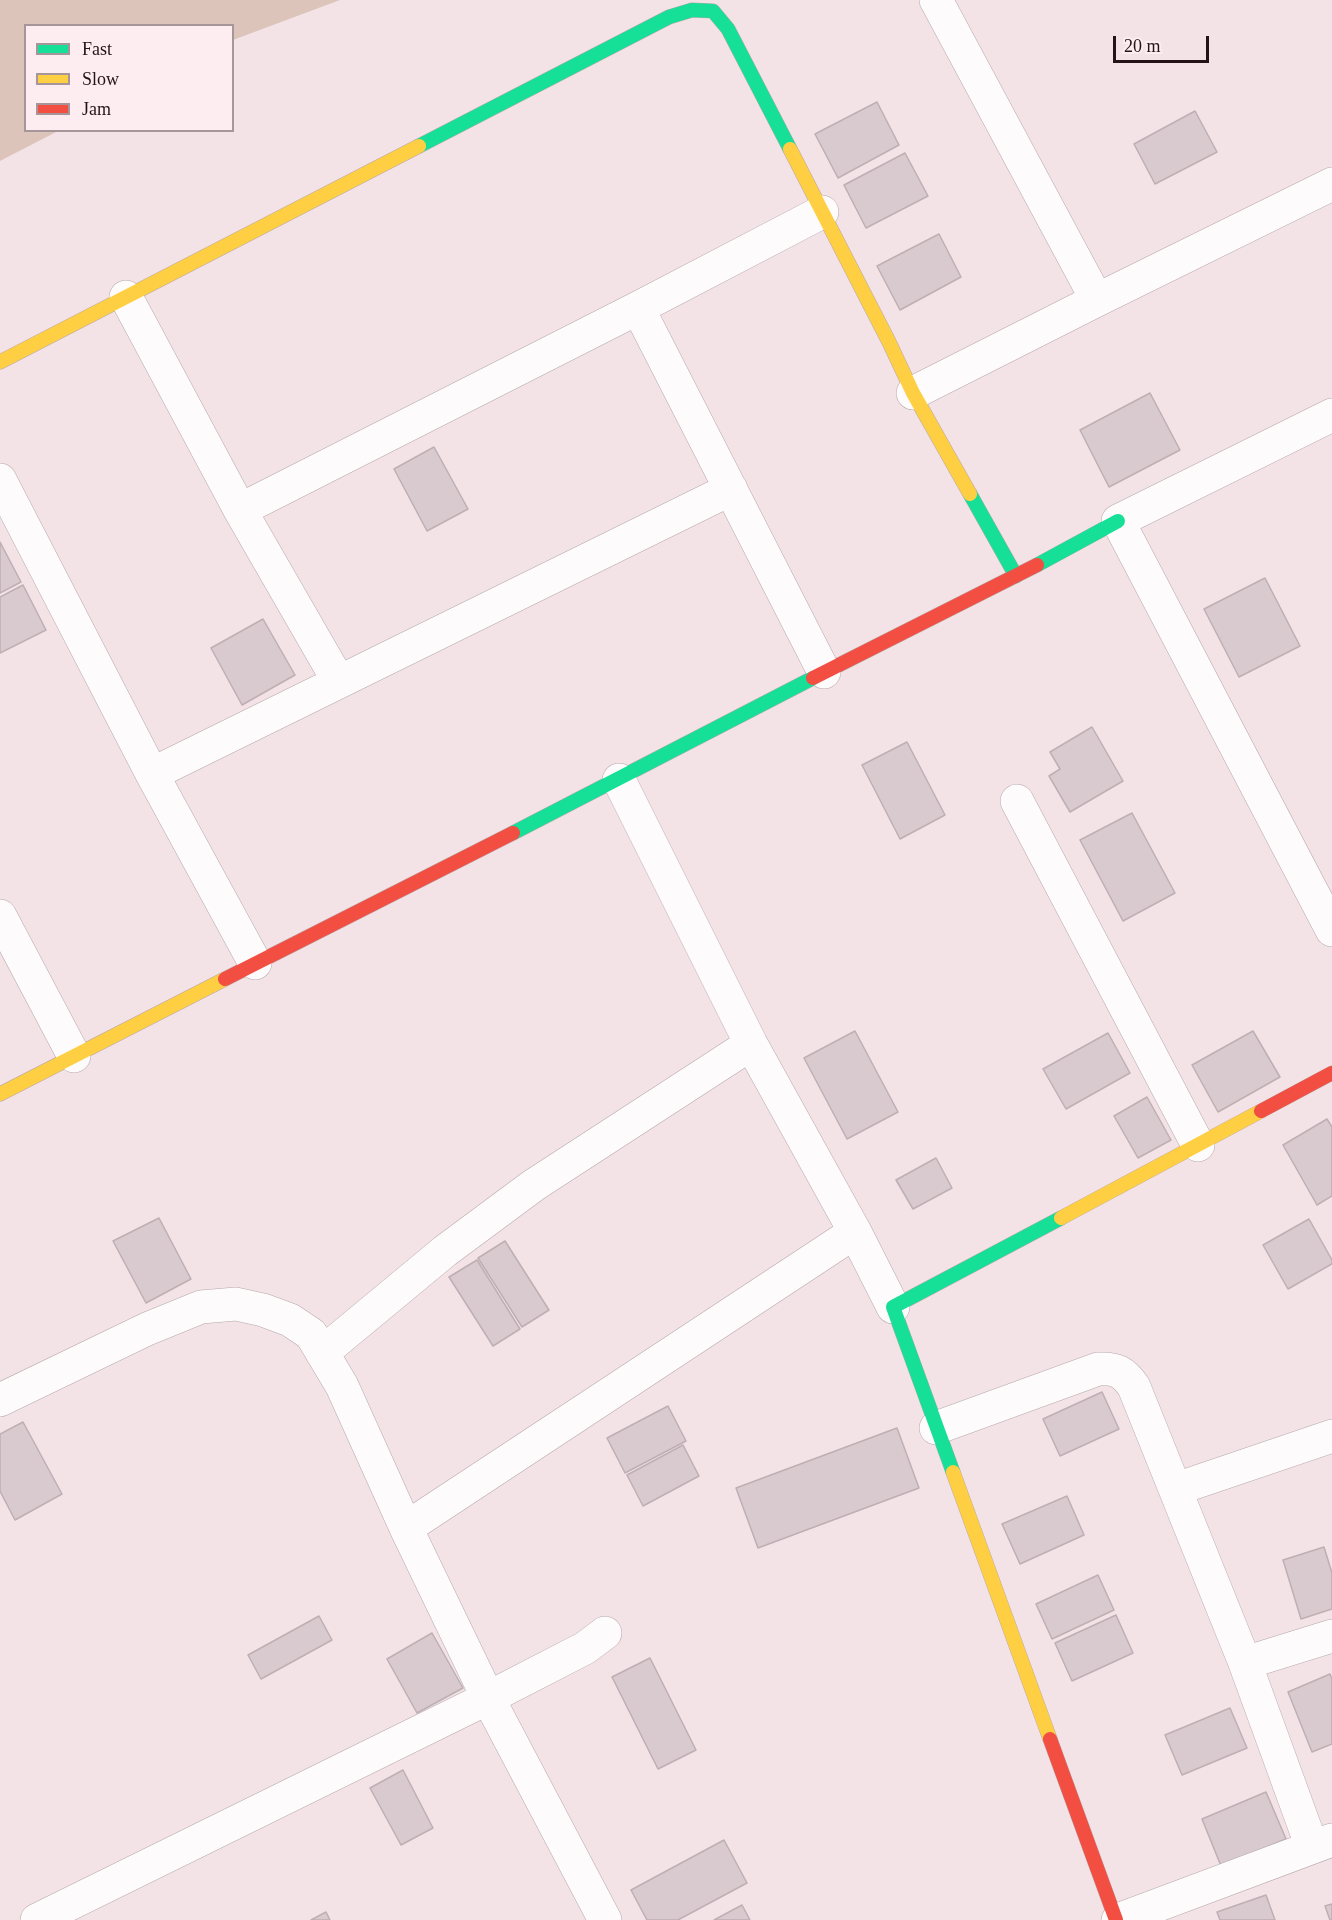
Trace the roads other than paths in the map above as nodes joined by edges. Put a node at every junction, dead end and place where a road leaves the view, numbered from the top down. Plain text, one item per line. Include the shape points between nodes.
1 (936, 0) edge
2 (1332, 184) edge
3 (822, 212) junction
4 (126, 297) junction
5 (1097, 300) junction
6 (638, 308) junction
7 (0, 362) edge
8 (913, 393) junction
9 (1332, 415) edge
10 (0, 480) edge
11 (730, 489) junction
12 (240, 510) junction
13 (1118, 521) junction
14 (1016, 576) junction
15 (824, 672) junction
16 (339, 682) junction
17 (152, 774) junction
18 (619, 780) junction
19 (1017, 801) dead end
20 (0, 916) edge
21 (1332, 930) edge
22 (255, 963) junction
23 (751, 1044) junction
24 (74, 1056) junction
25 (1332, 1073) edge
26 (0, 1094) edge
27 (1198, 1144) junction
28 (855, 1232) junction
29 (893, 1306) junction
30 (322, 1353) junction
31 (0, 1400) edge
32 (936, 1428) junction
33 (1332, 1436) edge
34 (1176, 1489) junction
35 (406, 1528) junction
36 (605, 1633) dead end
37 (1332, 1636) edge
38 (1245, 1663) junction
39 (488, 1698) junction
40 (1322, 1843) edge
41 (37, 1920) edge
42 (605, 1920) edge
43 (1117, 1920) edge

1 - 5 street
2 - 5 street
3 - 4 street via 728,28 713,11 692,10 669,17
3 - 6 street
3 - 8 street
4 - 7 street
4 - 12 street
5 - 8 street
6 - 11 street
6 - 12 street
8 - 14 street
9 - 13 street
10 - 17 street
11 - 15 street
11 - 16 street
12 - 16 street
13 - 14 street
13 - 21 street
14 - 15 street
15 - 18 street
16 - 17 street
17 - 22 street
18 - 22 street
18 - 23 street
19 - 27 street
20 - 24 street
22 - 24 street
23 - 28 street
23 - 30 street via 534,1185 445,1251
24 - 26 street
25 - 27 street
27 - 29 street
28 - 29 street
28 - 35 street
29 - 32 street
30 - 31 street via 311,1334 290,1320 236,1304 201,1307
30 - 35 street via 342,1386
32 - 34 street via 1098,1369 1116,1370 1123,1372 1134,1386
32 - 43 street
33 - 34 street
34 - 38 street
35 - 39 street
36 - 39 street via 585,1648
37 - 38 street
38 - 40 street
39 - 41 street
39 - 42 street
40 - 43 street

